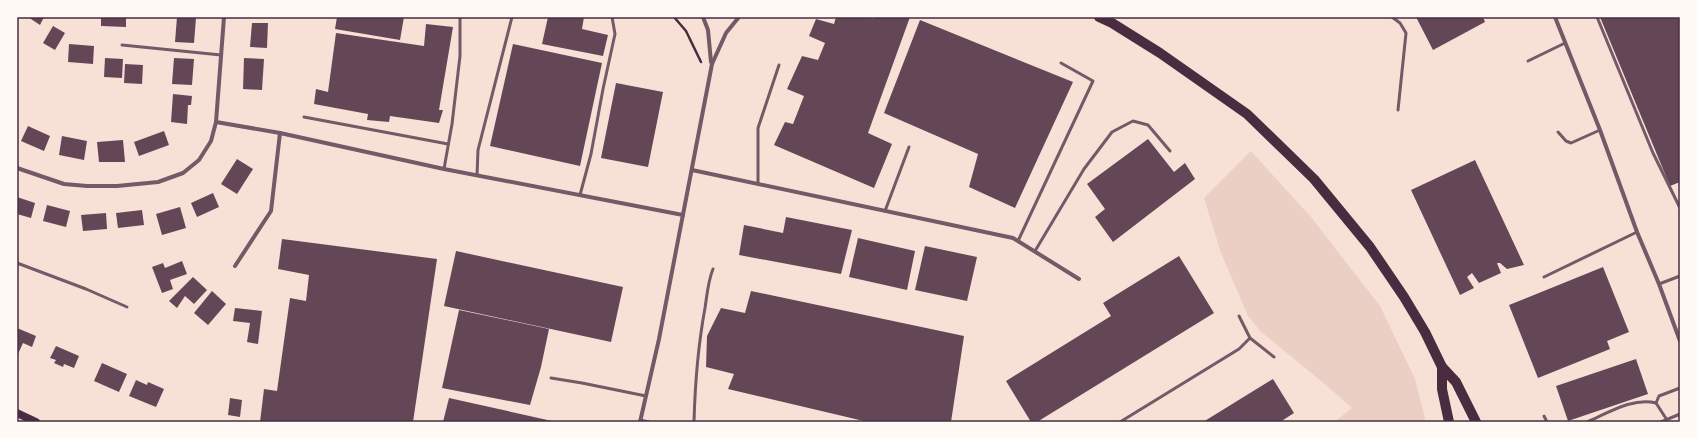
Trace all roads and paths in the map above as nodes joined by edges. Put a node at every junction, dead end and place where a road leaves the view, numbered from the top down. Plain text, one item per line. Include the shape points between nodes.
1 (224, 17) edge
2 (460, 17) edge
3 (512, 17) edge
4 (612, 17) edge
5 (674, 17) edge
6 (703, 17) edge
7 (739, 17) edge
8 (1099, 17) edge
9 (1392, 17) edge
10 (1555, 17) edge
11 (1597, 17) edge
12 (1565, 43) junction
13 (122, 45) dead end
14 (221, 55) junction
15 (1528, 61) dead end
16 (1061, 62) dead end
17 (712, 64) junction
18 (779, 65) dead end
19 (709, 77) junction
20 (1398, 110) dead end
21 (304, 117) dead end
22 (216, 122) junction
23 (1600, 130) junction
24 (1558, 132) dead end
25 (280, 134) junction
26 (448, 144) junction
27 (909, 147) dead end
28 (1170, 151) dead end
29 (17, 168) edge
30 (444, 169) junction
31 (692, 170) junction
32 (477, 176) junction
33 (758, 184) junction
34 (580, 195) junction
35 (1680, 208) edge
36 (885, 211) junction
37 (683, 215) junction
38 (1637, 232) junction
39 (1018, 241) junction
40 (1034, 251) junction
41 (17, 262) edge
42 (235, 266) dead end
43 (713, 269) dead end
44 (1680, 276) edge
45 (1544, 277) dead end
46 (1079, 279) dead end
47 (1659, 284) junction
48 (127, 307) dead end
49 (1239, 316) dead end
50 (1250, 338) junction
51 (1680, 341) edge
52 (1274, 357) dead end
53 (1442, 368) junction
54 (551, 378) dead end
55 (1680, 388) edge
56 (646, 396) junction
57 (1656, 403) junction
58 (17, 412) edge
59 (1680, 414) edge
60 (1544, 416) dead end
61 (1667, 420) junction
62 (640, 421) edge
63 (36, 422) edge
64 (649, 422) edge
65 (694, 422) edge
66 (1120, 422) edge
67 (1449, 422) edge
68 (1476, 422) edge
69 (1547, 422) edge
70 (1587, 422) edge
71 (1662, 422) edge

1 - 14 street
2 - 26 lane via 460,56
3 - 32 lane via 478,150
4 - 34 lane via 615,34 591,154
5 - 19 path via 686,31
6 - 17 street via 708,30
7 - 17 street via 726,33
8 - 53 main road via 1160,53 1247,114 1314,179 1370,247 1418,321
9 - 20 lane via 1400,23 1406,33
10 - 12 street
11 - 35 lane via 1653,153
12 - 15 lane
12 - 23 street
13 - 14 lane
14 - 22 street
16 - 39 lane via 1092,81
17 - 19 street
18 - 33 lane via 758,128
19 - 31 street
21 - 26 lane
22 - 25 street
22 - 29 street via 211,141 199,160 183,173 158,182 117,186 64,184
23 - 24 lane via 1571,143
23 - 38 street
25 - 30 street
25 - 42 street via 271,211
26 - 30 lane
27 - 36 lane
28 - 40 lane via 1148,125 1133,121 1112,132 1084,169
30 - 32 street
31 - 33 street
31 - 37 street
32 - 34 street
33 - 36 street
34 - 37 street
36 - 39 street
37 - 56 street
38 - 45 lane
38 - 47 street
39 - 40 street
40 - 46 street
41 - 48 lane
43 - 65 lane via 703,320 695,387
44 - 47 lane
47 - 51 street
49 - 50 lane
50 - 52 lane
50 - 66 lane via 1238,350
53 - 67 main road via 1442,389
53 - 68 main road via 1456,382
54 - 56 lane
55 - 57 lane via 1659,396
56 - 62 street
57 - 61 lane
57 - 70 lane via 1636,402
58 - 63 main road
59 - 61 lane
60 - 69 lane
61 - 71 lane
62 - 64 lane

